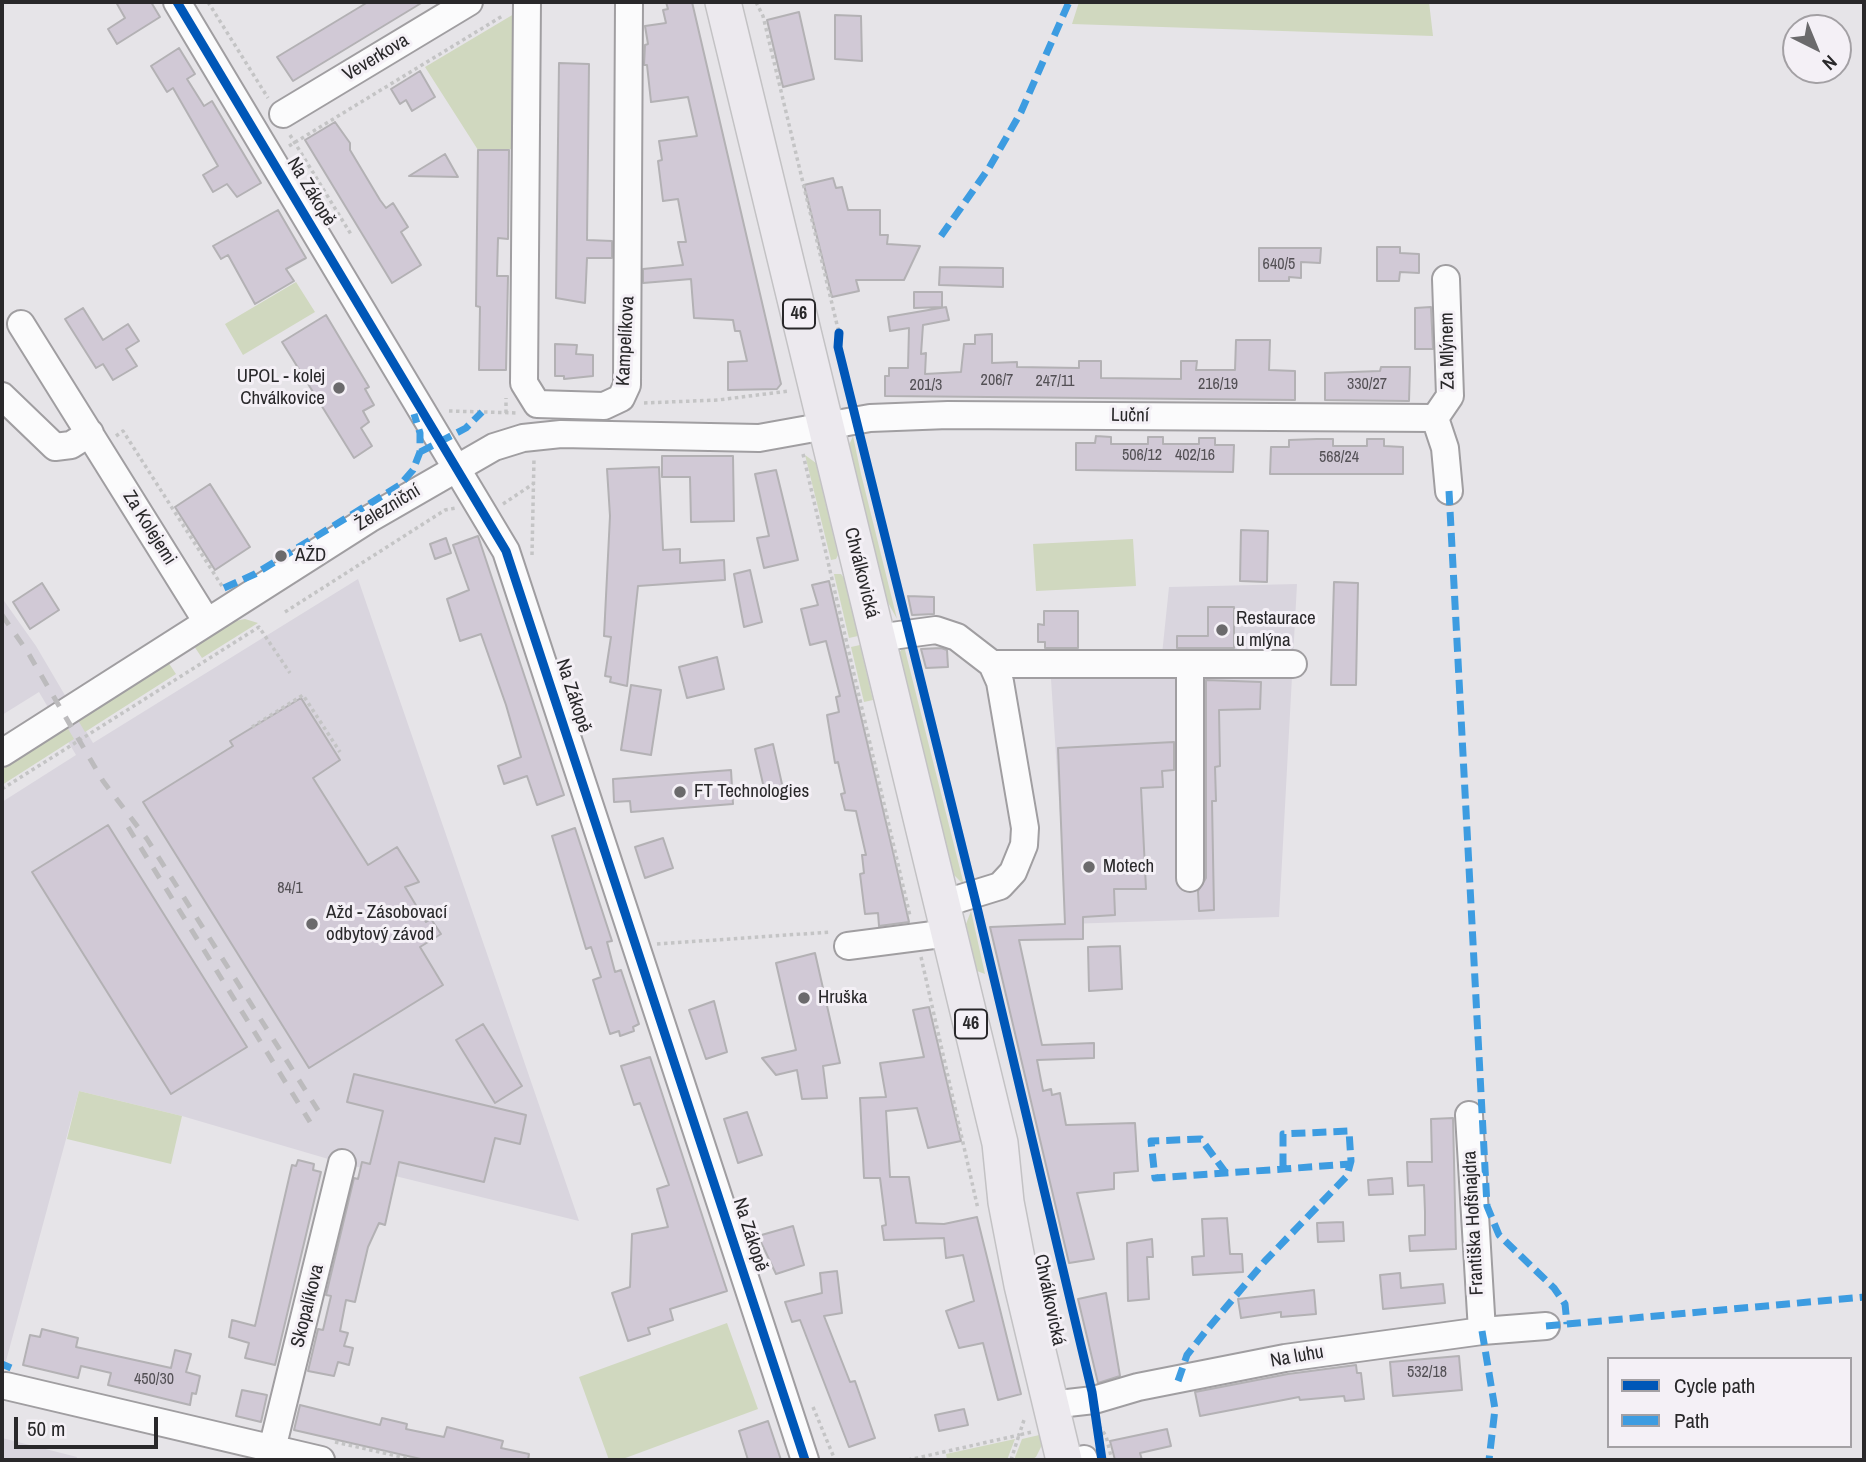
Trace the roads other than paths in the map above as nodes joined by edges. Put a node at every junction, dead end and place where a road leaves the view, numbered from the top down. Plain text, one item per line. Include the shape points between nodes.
1 (177, 2) edge
2 (629, 2) edge
3 (723, 2) edge
4 (465, 3) edge
5 (520, 5) edge
6 (278, 113) road end
7 (1446, 279) dead end
8 (21, 324) dead end
9 (2, 397) edge
10 (1435, 418) junction
11 (826, 426) junction
12 (101, 436) junction
13 (457, 467) junction
14 (1449, 491) dead end
15 (208, 622) junction
16 (877, 638) junction
17 (992, 664) junction
18 (1190, 664) junction
19 (1293, 664) dead end
20 (2, 753) edge
21 (1190, 878) dead end
22 (936, 925) junction
23 (840, 939) road end
24 (1469, 1115) dead end
25 (342, 1163) dead end
26 (1546, 1326) dead end
27 (1482, 1331) junction
28 (6, 1386) dead end
29 (1063, 1409) junction
30 (272, 1449) junction
31 (323, 1450) edge
32 (805, 1460) edge
33 (1063, 1460) edge
34 (1083, 1460) edge

1 - 13 street, Na Zákopě
2 - 5 street, Kampelíkova via 627,385 621,398 604,406 537,404 524,383
3 - 11 main road, Chválkovická / 46
4 - 6 street, Veverkova
7 - 10 street, Za Mlýnem via 1450,396
8 - 12 street, Za Kolejemi
9 - 12 street via 55,447
10 - 11 street, Luční via 948,415 878,417
10 - 14 street via 1445,448
11 - 13 street, Železniční via 759,438 535,435 494,447
11 - 16 main road, Chválkovická / 46
12 - 15 street, Za Kolejemi
13 - 15 street, Železniční
13 - 32 street, Na Zákopě via 513,568
15 - 20 street, Železniční
16 - 17 street via 936,630 957,637
16 - 22 main road, Chválkovická / 46
17 - 18 street
17 - 22 street via 1000,682 1024,845 1013,872 1000,886
18 - 19 street
18 - 21 street
22 - 23 street
22 - 29 main road, Chválkovická / 46 via 1000,1143 1021,1285
24 - 27 street, Františka Hofšnajdra
25 - 30 street, Skopalíkova
26 - 27 street, Na luhu
27 - 29 street, Na luhu via 1285,1358 1138,1387
28 - 30 street
29 - 33 main road, Chválkovická
29 - 34 main road, Chválkovická
30 - 31 street

